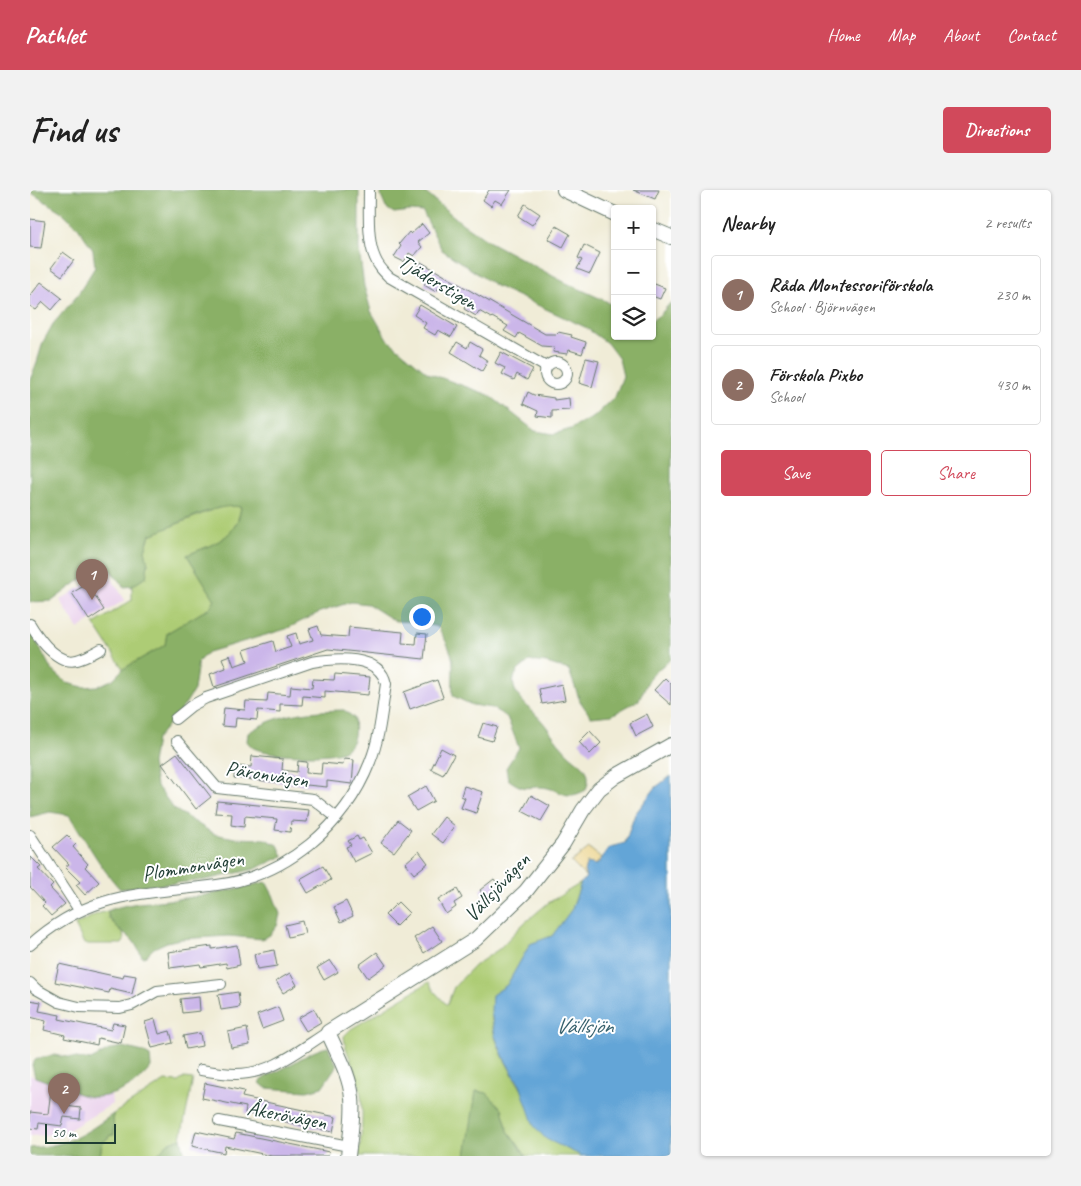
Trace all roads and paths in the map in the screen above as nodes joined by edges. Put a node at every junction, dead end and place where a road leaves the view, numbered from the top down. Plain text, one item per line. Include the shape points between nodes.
1 (370, 190) edge
2 (564, 190) edge
3 (611, 212) edge
4 (656, 231) edge
5 (671, 237) edge
6 (546, 367) dead end
7 (30, 624) edge
8 (101, 649) dead end
9 (175, 719) dead end
10 (178, 741) dead end
11 (671, 745) edge
12 (336, 817) junction
13 (30, 835) edge
14 (79, 910) junction
15 (30, 945) edge
16 (30, 982) edge
17 (221, 984) dead end
18 (328, 1032) junction
19 (201, 1070) dead end
20 (219, 1121) dead end
21 (348, 1151) edge

1 - 6 street, Tjäderstigen via 370,233 380,268 390,277
2 - 3 street
4 - 5 street
7 - 8 street via 35,634 64,660 84,658
9 - 12 street, Plommonvägen via 206,698 312,662 358,661 378,668 386,684 378,736 371,760 352,796
10 - 12 street, Päronvägen via 216,788 314,799
11 - 18 street, Vällsjövägen via 599,789 526,892 476,939
12 - 14 street, Plommonvägen via 306,848 254,876 220,884 144,893
13 - 14 street
14 - 15 street, Plommonvägen
16 - 17 street via 59,1002 79,1007 120,1008 157,991
18 - 19 street, Vällsjövägen via 276,1065 262,1070 236,1074
18 - 21 street via 349,1081 353,1113
20 - 21 street, Åkerövägen

